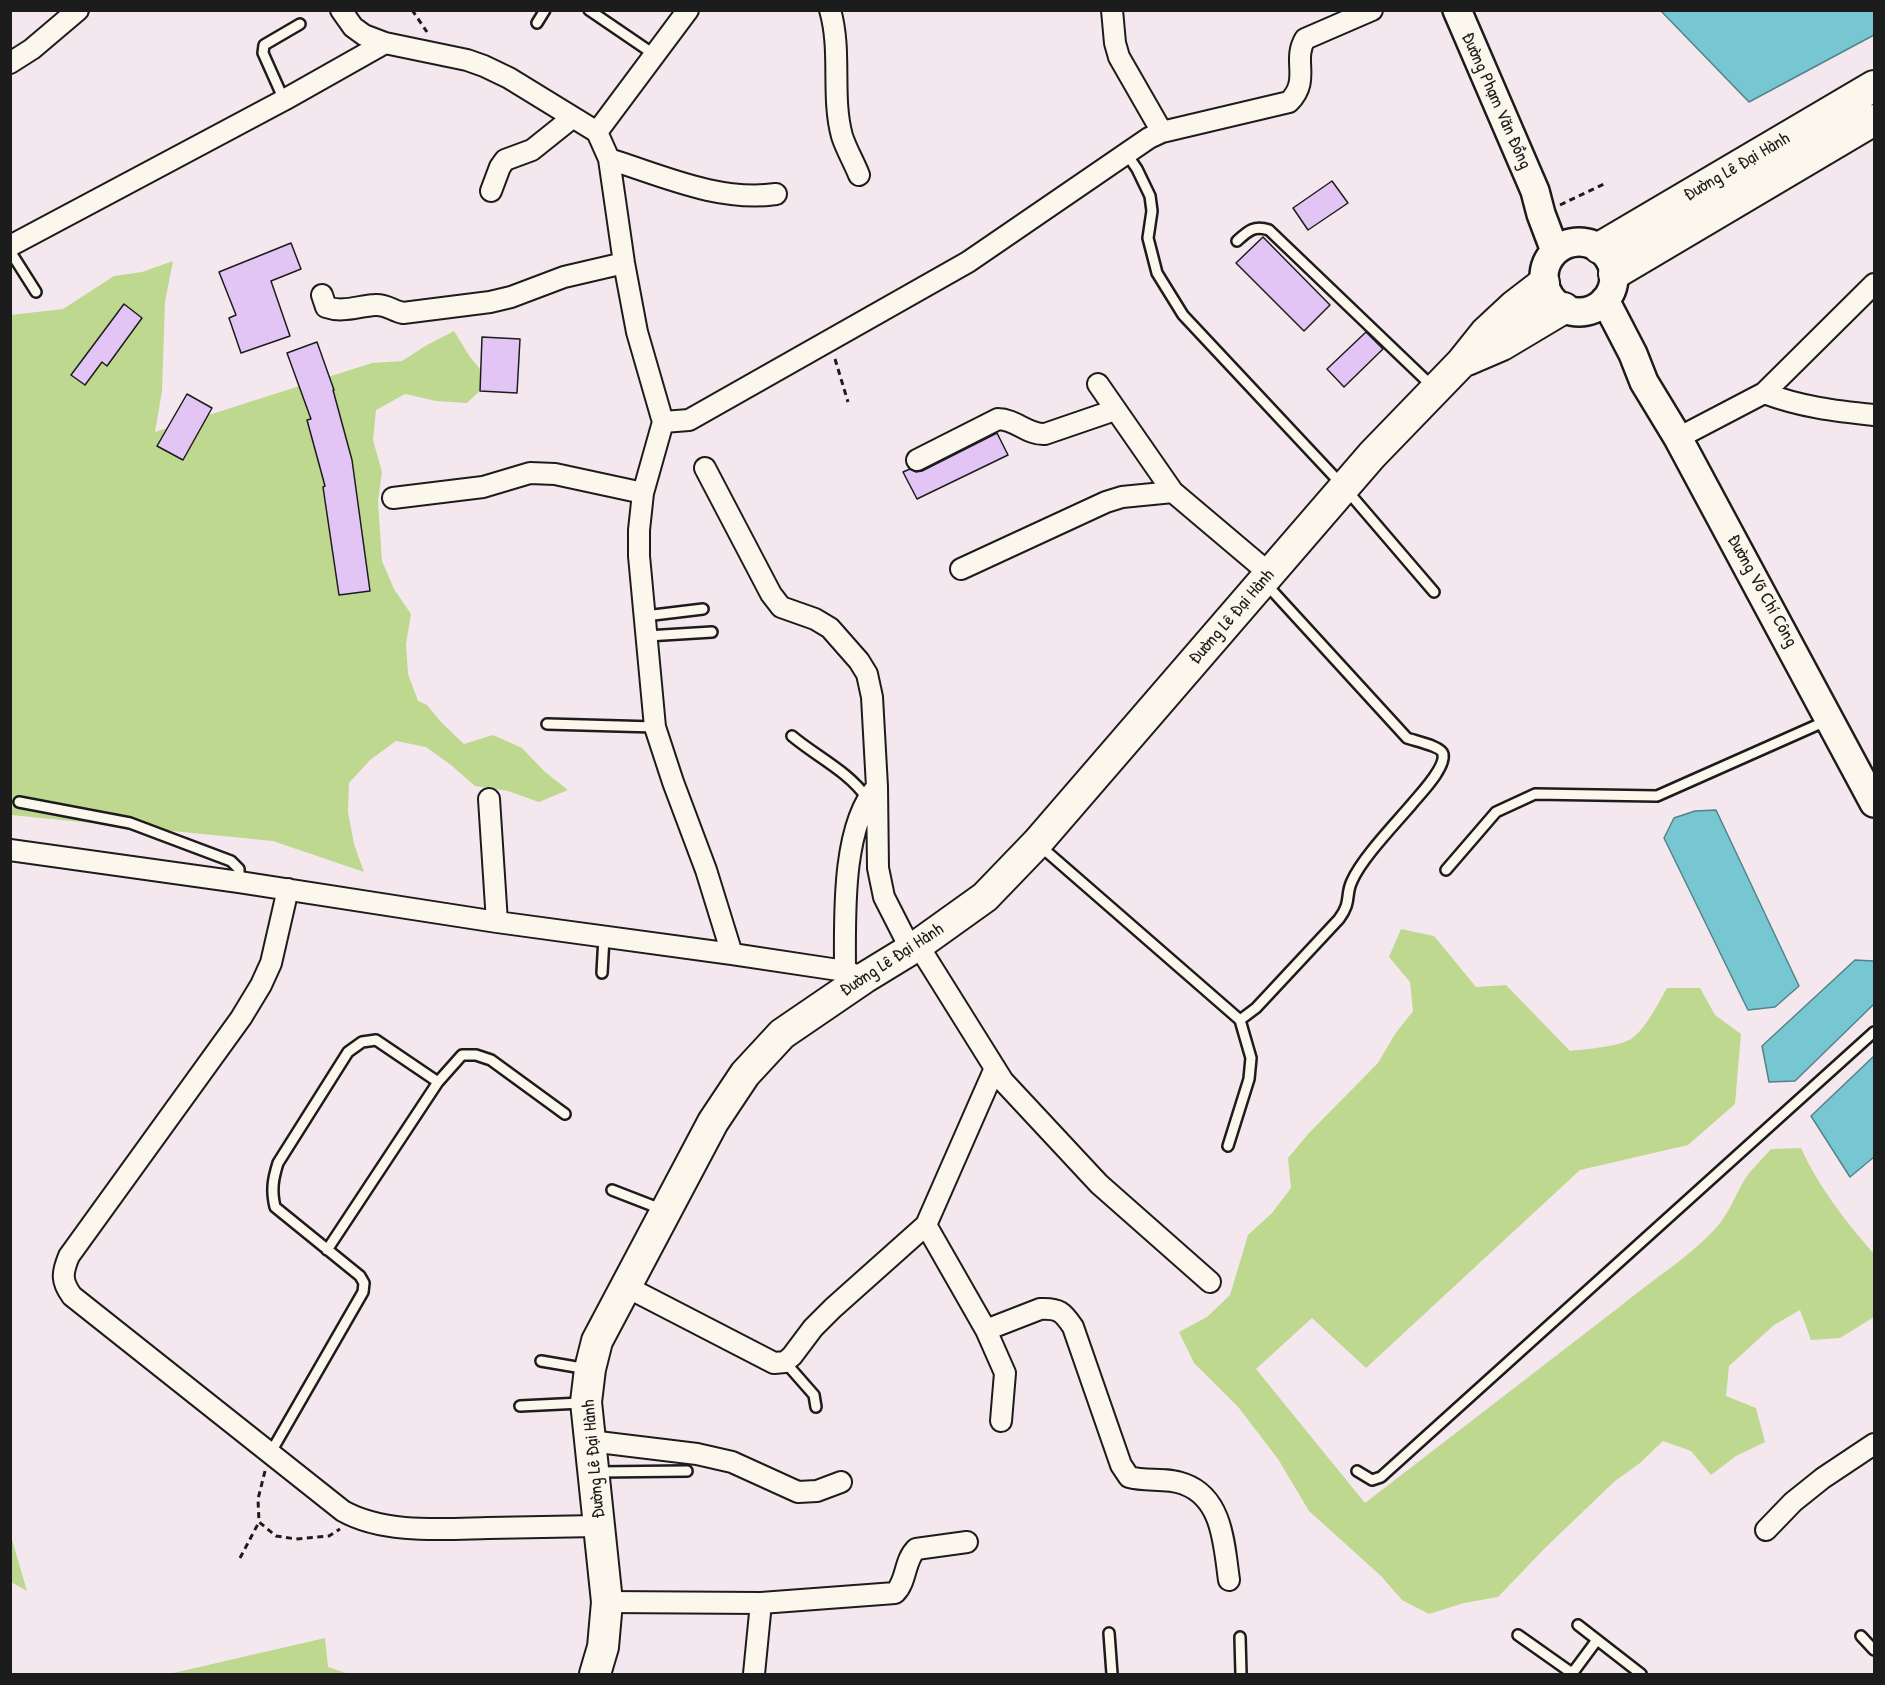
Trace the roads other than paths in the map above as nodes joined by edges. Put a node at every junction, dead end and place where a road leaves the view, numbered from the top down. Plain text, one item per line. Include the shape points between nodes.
1 (78, 10) edge
2 (341, 10) edge
3 (545, 10) edge
4 (589, 10) edge
5 (688, 10) edge
6 (830, 10) edge
7 (1112, 10) edge
8 (1372, 10) edge
9 (1456, 10) edge
10 (537, 23) dead end
11 (300, 24) dead end
12 (385, 43) junction
13 (655, 55) junction
14 (10, 63) edge
15 (1875, 86) edge
16 (284, 100) junction
17 (572, 118) junction
18 (1875, 120) edge
19 (597, 132) junction
20 (1162, 132) junction
21 (1126, 153) junction
22 (609, 159) junction
23 (860, 175) dead end
24 (491, 191) dead end
25 (776, 194) dead end
26 (1237, 241) dead end
27 (10, 248) edge
28 (1575, 248) junction
29 (624, 263) junction
30 (1544, 283) junction
31 (1875, 284) edge
32 (36, 292) dead end
33 (322, 295) dead end
34 (1593, 298) junction
35 (1461, 363) junction
36 (1098, 384) dead end
37 (1436, 389) junction
38 (1764, 393) junction
39 (1115, 410) junction
40 (1875, 415) edge
41 (663, 422) junction
42 (1678, 438) junction
43 (917, 460) dead end
44 (705, 468) dead end
45 (1344, 487) junction
46 (1173, 492) junction
47 (643, 493) junction
48 (393, 498) dead end
49 (961, 569) dead end
50 (1266, 578) junction
51 (1434, 592) dead end
52 (703, 609) dead end
53 (646, 626) junction
54 (712, 632) dead end
55 (1831, 719) junction
56 (547, 724) dead end
57 (655, 728) junction
58 (792, 736) dead end
59 (872, 793) junction
60 (489, 799) dead end
61 (19, 802) dead end
62 (1875, 803) edge
63 (1037, 843) junction
64 (10, 850) edge
65 (1446, 870) dead end
66 (239, 882) junction
67 (288, 889) junction
68 (497, 922) junction
69 (604, 937) junction
70 (914, 948) junction
71 (732, 954) junction
72 (602, 973) dead end
73 (854, 975) junction
74 (1240, 1020) junction
75 (1875, 1032) edge
76 (995, 1068) junction
77 (438, 1082) junction
78 (565, 1114) dead end
79 (1228, 1146) dead end
80 (612, 1190) dead end
81 (666, 1211) junction
82 (926, 1225) junction
83 (327, 1250) junction
84 (1210, 1282) dead end
85 (625, 1286) junction
86 (986, 1330) junction
87 (541, 1361) dead end
88 (785, 1362) junction
89 (590, 1369) junction
90 (586, 1402) junction
91 (520, 1406) dead end
92 (816, 1407) dead end
93 (1001, 1420) dead end
94 (590, 1441) junction
95 (1875, 1444) edge
96 (271, 1452) junction
97 (687, 1471) dead end
98 (1357, 1471) dead end
99 (593, 1472) junction
100 (841, 1482) dead end
101 (600, 1526) junction
102 (1766, 1530) dead end
103 (967, 1542) dead end
104 (1229, 1580) dead end
105 (607, 1602) junction
106 (761, 1603) junction
107 (1578, 1625) dead end
108 (1109, 1633) dead end
109 (1518, 1635) dead end
110 (1861, 1636) dead end
111 (1240, 1637) dead end
112 (1597, 1640) junction
113 (1875, 1650) edge
114 (595, 1674) edge
115 (754, 1674) edge
116 (1112, 1674) edge
117 (1241, 1674) edge
118 (1641, 1674) edge

1 - 14 street
2 - 12 street via 353,27
3 - 10 lane
4 - 13 lane
5 - 13 street
6 - 23 street via 842,138
7 - 20 street via 1119,57
8 - 20 street via 1305,39 1301,45 1301,85 1289,102
9 - 28 main road, Đường Phạm Văn Đồng via 1543,200 1548,234
11 - 16 lane via 264,45 263,53
12 - 16 street
12 - 17 street via 484,66
13 - 19 street
15 - 28 main road, Đường Lê Đại Hành
16 - 27 street
17 - 19 street
17 - 24 street via 532,150 505,160
18 - 34 main road, Đường Lê Đại Hành
19 - 22 street
20 - 21 street
21 - 41 street via 968,262 689,420
21 - 45 lane via 1150,196 1148,238 1155,268 1173,301
22 - 25 street via 712,192 757,197
22 - 29 street
26 - 37 lane via 1252,228 1269,230
27 - 32 lane
28 - 30 main road via 1548,260
28 - 34 main road via 1606,255 1612,265
29 - 33 street via 564,277 490,302 404,313 376,305 333,310 326,307
29 - 41 street via 642,353
30 - 34 main road via 1556,303
30 - 35 main road, Đường Lê Đại Hành via 1485,333
31 - 38 street
34 - 35 main road, Đường Lê Đại Hành
34 - 42 main road, Đường Võ Chí Công via 1618,352 1644,382
35 - 37 main road, Đường Lê Đại Hành
36 - 39 street
37 - 45 main road, Đường Lê Đại Hành
38 - 40 street via 1790,403
38 - 42 street
39 - 43 street via 1038,435 1007,419 998,419
39 - 46 street
41 - 47 street
42 - 55 main road, Đường Võ Chí Công
44 - 59 street via 781,607 830,628 867,674 872,697
45 - 50 main road, Đường Lê Đại Hành
45 - 51 lane
46 - 49 street via 1106,502
46 - 50 street
47 - 48 street via 555,474 530,473 483,487
47 - 53 street via 639,548
50 - 63 main road, Đường Lê Đại Hành
50 - 74 lane via 1407,738 1439,748 1443,761 1351,881 1347,909 1256,1008
52 - 53 lane
53 - 54 lane
53 - 57 street
55 - 62 main road, Đường Võ Chí Công
55 - 65 lane via 1657,796 1535,794 1496,812
56 - 57 lane
57 - 71 street
58 - 59 lane
59 - 70 street via 884,897
59 - 73 street via 857,823 846,887
60 - 68 street
61 - 66 lane via 130,823 231,861 239,869
63 - 70 main road, Đường Lê Đại Hành via 985,897
63 - 74 lane
64 - 66 street
66 - 67 street
67 - 68 street
67 - 96 street via 271,963 261,985 69,1256 63,1270 65,1286 72,1296
68 - 69 street
69 - 71 street
69 - 72 lane
70 - 73 main road, Đường Lê Đại Hành
70 - 76 street
71 - 73 street
73 - 81 main road, Đường Lê Đại Hành via 782,1034 745,1074 713,1122
74 - 79 lane via 1251,1058 1249,1079
75 - 98 lane via 1381,1477 1372,1480
76 - 82 street
76 - 84 street via 1099,1184
77 - 78 lane via 462,1056 476,1055 491,1060
77 - 83 lane
77 - 83 lane via 376,1040 362,1042 348,1052 278,1163 273,1180 275,1207
80 - 81 lane
81 - 85 main road, Đường Lê Đại Hành
82 - 86 street
82 - 88 street via 833,1308
83 - 96 lane via 360,1276 363,1292
85 - 88 street via 774,1363
85 - 89 main road, Đường Lê Đại Hành via 597,1341
86 - 93 street via 1005,1373
86 - 104 street via 1040,1309 1064,1313 1073,1327 1121,1465 1129,1477 1183,1483 1212,1506 1221,1525
87 - 89 lane
88 - 92 lane via 814,1395
89 - 90 main road, Đường Lê Đại Hành
90 - 91 lane
90 - 94 main road, Đường Lê Đại Hành
94 - 99 main road, Đường Lê Đại Hành
94 - 100 street via 732,1462 798,1492 817,1491
95 - 102 street via 1822,1478
96 - 101 street via 343,1510 377,1524 436,1529
97 - 99 lane
99 - 101 main road, Đường Lê Đại Hành
101 - 105 main road, Đường Lê Đại Hành
103 - 106 street via 916,1550 895,1593
105 - 106 street
105 - 114 main road, Đường Lê Đại Hành via 603,1647
106 - 115 street
107 - 112 lane
108 - 116 lane
109 - 112 lane via 1569,1671 1574,1671
110 - 113 lane
111 - 117 lane
112 - 118 lane

